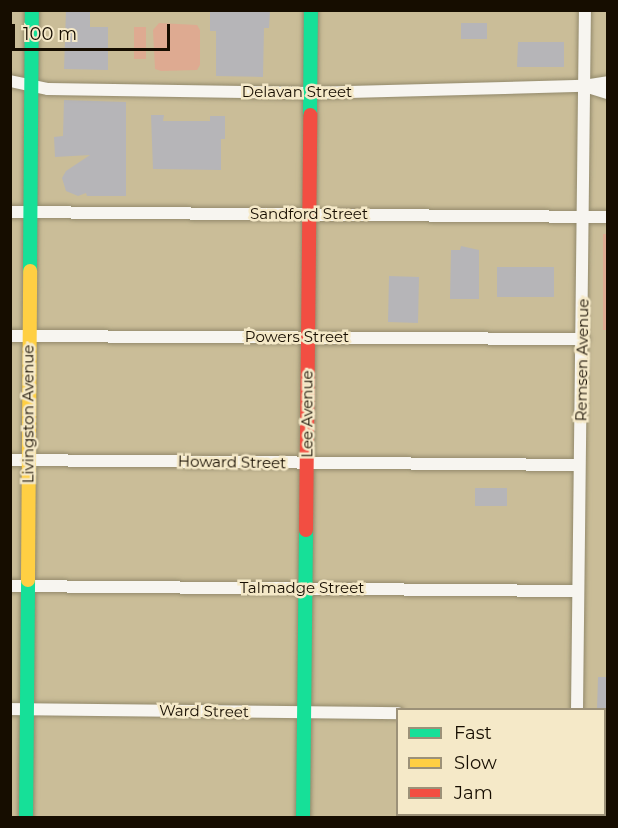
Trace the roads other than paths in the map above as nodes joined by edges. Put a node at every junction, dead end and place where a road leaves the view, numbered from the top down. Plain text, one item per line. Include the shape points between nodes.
1 (32, 10) edge
2 (311, 10) edge
3 (585, 10) edge
4 (10, 81) edge
5 (608, 82) edge
6 (31, 85) junction
7 (584, 86) junction
8 (310, 93) junction
9 (608, 93) edge
10 (10, 212) edge
11 (30, 212) junction
12 (309, 214) junction
13 (583, 216) junction
14 (608, 217) edge
15 (10, 336) edge
16 (29, 336) junction
17 (307, 337) junction
18 (583, 339) junction
19 (10, 460) edge
20 (28, 460) junction
21 (307, 463) junction
22 (579, 465) junction
23 (10, 586) edge
24 (27, 586) junction
25 (304, 588) junction
26 (578, 591) junction
27 (577, 708) edge
28 (10, 709) edge
29 (26, 709) junction
30 (304, 712) junction
31 (396, 713) edge
32 (26, 818) edge
33 (303, 818) edge

1 - 6 main road, Livingston Avenue
2 - 8 main road, Lee Avenue
3 - 7 street, Remsen Avenue
4 - 6 street, Delavan Street
5 - 7 street, Delavan Street
6 - 8 street, Delavan Street via 48,89
6 - 11 main road, Livingston Avenue
7 - 8 street, Delavan Street
7 - 9 street, Delavan Street
7 - 13 street, Remsen Avenue
8 - 12 main road, Lee Avenue
10 - 11 street, Sandford Street
11 - 12 street, Sandford Street
11 - 16 main road, Livingston Avenue
12 - 13 street, Sandford Street
12 - 17 main road, Lee Avenue
13 - 14 street, Sandford Street
13 - 18 street, Remsen Avenue
15 - 16 street, Powers Street
16 - 17 street, Powers Street
16 - 20 main road, Livingston Avenue
17 - 18 street, Powers Street
17 - 21 main road, Lee Avenue
18 - 22 street, Remsen Avenue
19 - 20 street, Howard Street
20 - 21 street, Howard Street
20 - 24 main road, Livingston Avenue
21 - 22 street, Howard Street
21 - 25 main road, Lee Avenue
22 - 26 street, Remsen Avenue
23 - 24 street, Talmadge Street
24 - 25 street, Talmadge Street
24 - 29 main road, Livingston Avenue
25 - 26 street, Talmadge Street
25 - 30 main road, Lee Avenue
26 - 27 street, Remsen Avenue
28 - 29 street, Ward Street
29 - 30 street, Ward Street
29 - 32 main road, Livingston Avenue
30 - 31 street, Ward Street
30 - 33 main road, Lee Avenue

